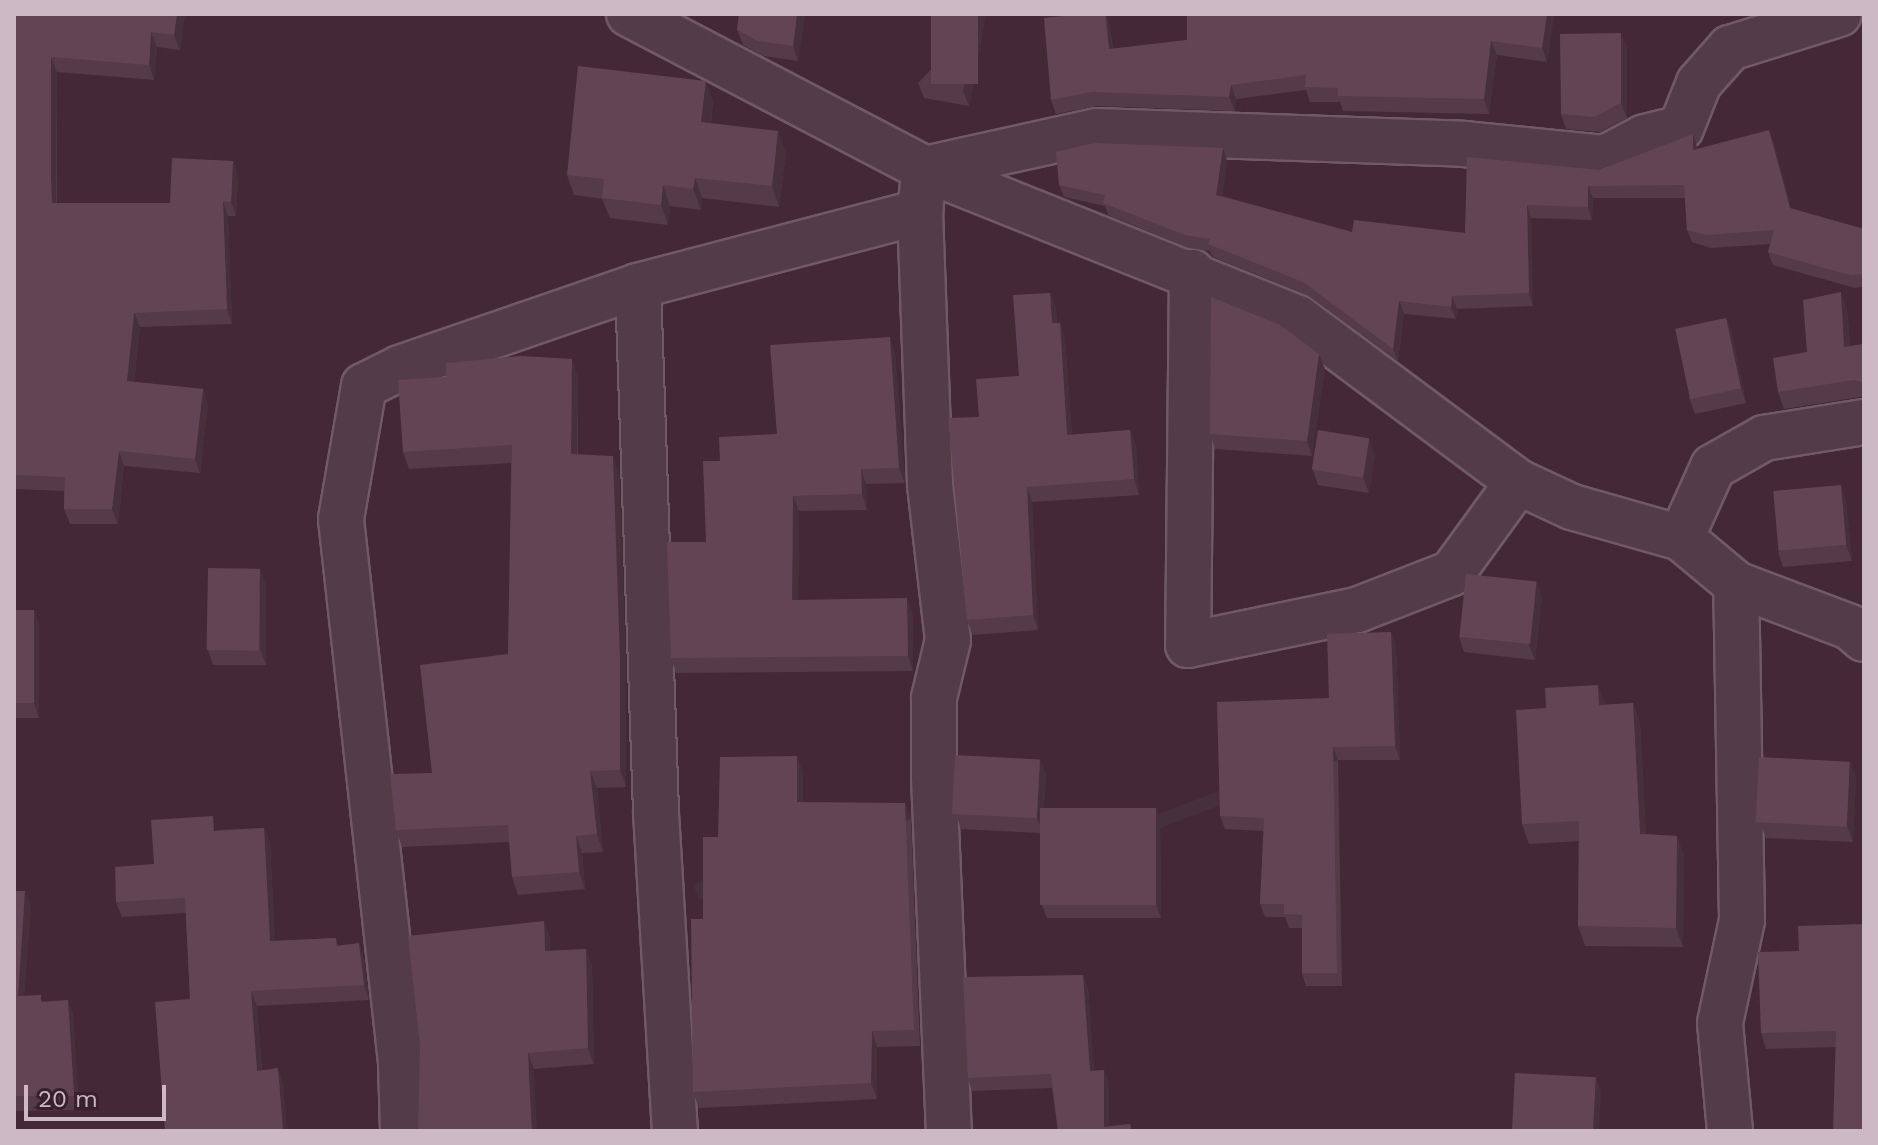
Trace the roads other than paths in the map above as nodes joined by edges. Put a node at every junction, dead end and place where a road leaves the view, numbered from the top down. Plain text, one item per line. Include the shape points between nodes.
1 (629, 14) edge
2 (1839, 14) edge
3 (925, 169) junction
4 (920, 212) junction
5 (1192, 272) junction
6 (638, 286) junction
7 (1864, 422) edge
8 (1518, 482) junction
9 (1681, 538) junction
10 (1736, 584) junction
11 (1864, 639) edge
12 (403, 1131) edge
13 (675, 1131) edge
14 (949, 1131) edge
15 (1730, 1131) edge

1 - 3 street
2 - 3 street via 1730,48 1699,83 1681,128 1645,137 1605,158 1464,144 1097,131
3 - 4 street
3 - 5 street
4 - 6 street
4 - 14 street via 930,485 948,640 934,698 934,777
5 - 8 street via 1298,318
5 - 8 street via 1188,645 1357,610 1452,573
6 - 12 street via 400,368 364,386 341,519 401,1062
6 - 13 street via 656,813
7 - 9 street via 1764,438 1713,467
8 - 9 street via 1572,507
9 - 10 street
10 - 11 street via 1850,627
10 - 15 street via 1742,920 1720,1023

